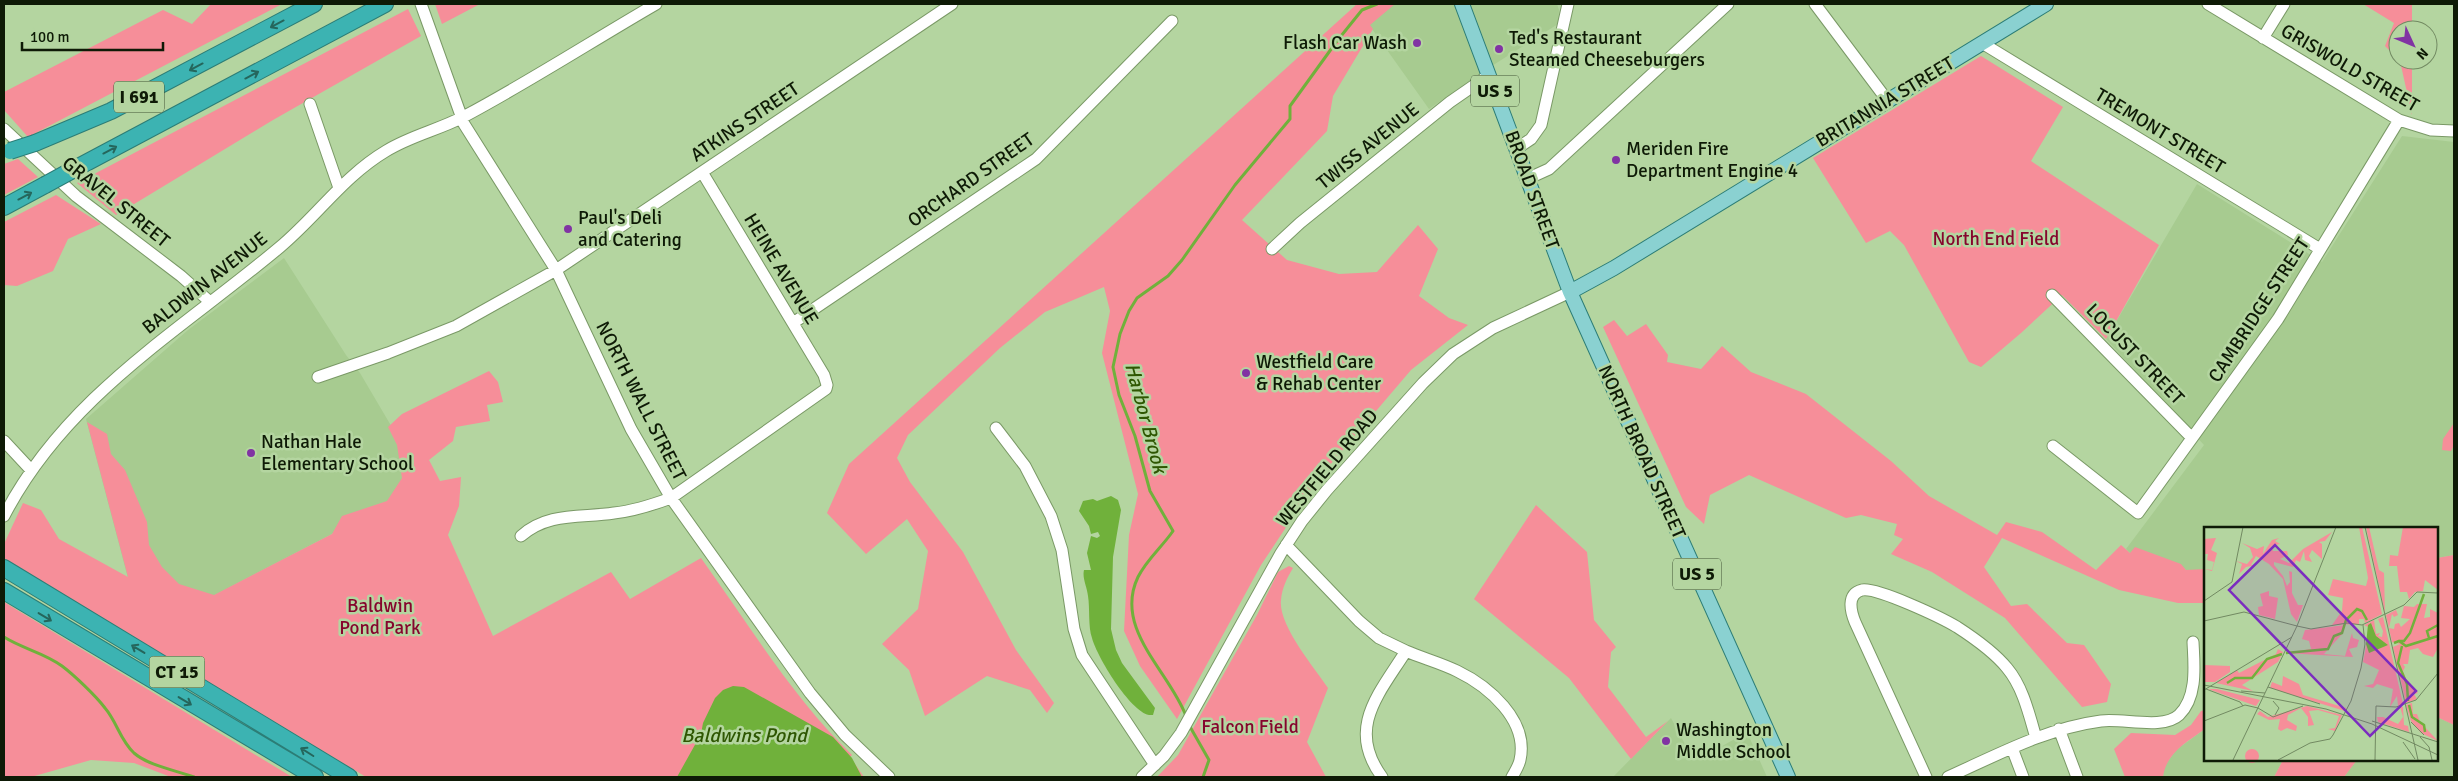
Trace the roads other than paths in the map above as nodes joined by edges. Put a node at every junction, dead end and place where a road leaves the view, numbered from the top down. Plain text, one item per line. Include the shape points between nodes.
1 (314, 4) edge
2 (385, 4) edge
3 (656, 4) edge
4 (952, 4) edge
5 (1462, 4) edge
6 (1568, 4) edge
7 (1728, 4) edge
8 (1815, 4) edge
9 (2046, 4) edge
10 (2208, 4) edge
11 (2284, 4) edge
12 (422, 6) edge
13 (1172, 21) dead end
14 (2263, 38) junction
15 (1982, 43) junction
16 (1489, 74) junction
17 (1887, 100) junction
18 (310, 104) dead end
19 (462, 118) junction
20 (2399, 120) junction
21 (4, 129) edge
22 (2454, 130) edge
23 (1516, 149) junction
24 (7, 152) edge
25 (702, 172) junction
26 (1527, 179) junction
27 (339, 188) junction
28 (4, 208) edge
29 (1272, 249) dead end
30 (2320, 249) junction
31 (556, 270) junction
32 (1570, 292) junction
33 (2052, 295) dead end
34 (209, 302) junction
35 (793, 323) junction
36 (318, 378) dead end
37 (996, 428) dead end
38 (2192, 438) junction
39 (4, 441) edge
40 (2053, 446) dead end
41 (31, 470) junction
42 (671, 498) junction
43 (4, 516) edge
44 (521, 536) dead end
45 (1286, 545) junction
46 (4, 568) edge
47 (4, 591) edge
48 (2193, 642) dead end
49 (1406, 652) junction
50 (2059, 730) junction
51 (2036, 738) junction
52 (2012, 748) junction
53 (1155, 765) junction
54 (314, 777) edge
55 (349, 777) edge
56 (890, 777) edge
57 (1142, 777) edge
58 (1382, 777) edge
59 (1512, 777) edge
60 (1788, 777) edge
61 (1926, 777) edge
62 (1948, 777) edge
63 (2023, 777) edge
64 (2076, 777) edge

1 -> 24 highway, I 691, bridge via 111,111
28 -> 2 highway, I 691, bridge
3 - 19 street, BALDWIN AVENUE
4 - 25 street, ATKINS STREET
5 - 16 main road, BROAD STREET / US 5
6 - 23 street via 1540,125 1531,139
7 - 26 street via 1549,170
8 - 17 street
9 - 15 main road, BRITANNIA STREET
10 - 14 street, GRISWOLD STREET
11 - 14 street
12 - 19 street, NORTH WALL STREET
13 - 35 street, ORCHARD STREET via 1036,159
14 - 20 street, GRISWOLD STREET
15 - 17 main road, BRITANNIA STREET
15 - 30 street, TREMONT STREET
16 - 23 main road, BROAD STREET / US 5
16 - 29 street, TWISS AVENUE via 1450,102
17 - 32 main road, BRITANNIA STREET
18 - 27 street
19 - 27 street, BALDWIN AVENUE via 388,149
19 - 31 street, NORTH WALL STREET
20 - 22 street, GRISWOLD STREET via 2432,130
20 - 30 street, CAMBRIDGE STREET
21 - 34 street, GRAVEL STREET via 76,196 181,276
23 - 26 main road, BROAD STREET / US 5
25 - 31 street, ATKINS STREET
25 - 35 street, HEINE AVENUE
26 - 32 main road, BROAD STREET / US 5
27 - 34 street, BALDWIN AVENUE via 280,248
30 - 38 street, CAMBRIDGE STREET via 2274,326
31 - 36 street, ATKINS STREET via 456,326
31 - 42 street, NORTH WALL STREET via 630,429
32 - 45 street, WESTFIELD ROAD via 1493,328 1446,359 1327,490
32 - 60 main road, NORTH BROAD STREET / US 5
33 - 38 street, LOCUST STREET
34 - 41 street, BALDWIN AVENUE via 87,404
35 - 42 street, HEINE AVENUE via 824,375 827,384 821,393
37 - 53 street via 1025,466 1051,516 1062,550 1073,623 1082,655
38 - 40 street, CAMBRIDGE STREET via 2138,513
39 - 41 street
41 - 43 street, BALDWIN AVENUE
42 - 44 street via 613,514 556,518 531,528
42 - 56 street, NORTH WALL STREET via 810,693 845,735
45 - 49 street via 1359,621 1379,638
45 - 53 street, WESTFIELD ROAD via 1181,733
55 -> 46 highway, CT 15
47 -> 54 highway, CT 15
48 - 50 street via 2193,686 2181,713 2171,721 2104,721
49 - 58 street via 1370,709 1364,728 1368,749
49 - 59 street via 1457,670 1483,687 1507,709 1520,736 1520,760
50 - 51 street
50 - 64 street
51 - 52 street
51 - 61 street via 2014,678 1995,656 1937,616 1898,600 1861,590 1851,600 1855,623
52 - 62 street
52 - 63 street
53 - 57 street, WESTFIELD ROAD

